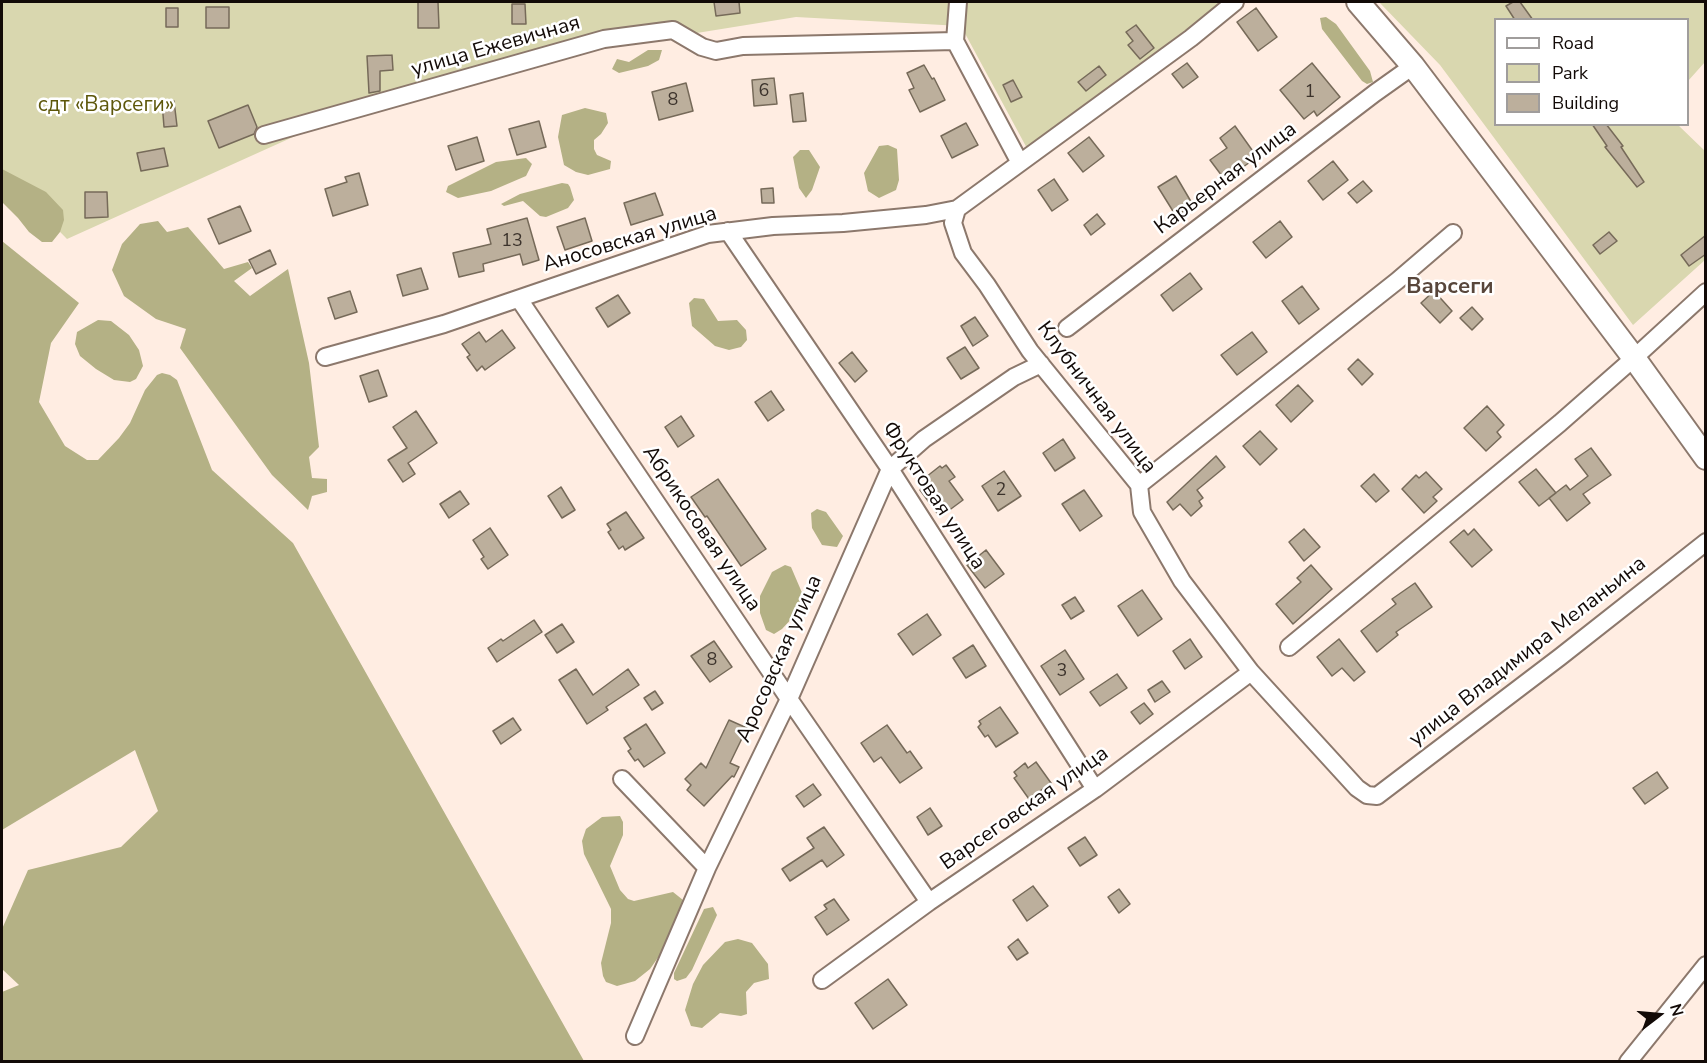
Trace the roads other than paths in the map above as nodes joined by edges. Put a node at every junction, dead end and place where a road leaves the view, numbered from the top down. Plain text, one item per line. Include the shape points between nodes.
1 (958, 2) edge
2 (1235, 2) edge
3 (1358, 2) edge
4 (955, 40) junction
5 (1413, 66) junction
6 (264, 135) dead end
7 (1020, 163) junction
8 (957, 209) junction
9 (728, 231) junction
10 (1454, 233) dead end
11 (1706, 292) edge
12 (519, 299) junction
13 (1067, 328) dead end
14 (325, 357) dead end
15 (1634, 358) junction
16 (1041, 364) junction
17 (1706, 458) edge
18 (890, 469) junction
19 (1139, 485) junction
20 (1706, 542) edge
21 (1289, 646) dead end
22 (1251, 672) junction
23 (789, 699) junction
24 (622, 779) dead end
25 (1095, 789) junction
26 (1377, 796) joint
27 (707, 868) junction
28 (930, 902) junction
29 (1706, 965) edge
30 (822, 980) dead end
31 (635, 1036) dead end
32 (1628, 1062) edge

1 - 4 street
2 - 7 street
3 - 5 main road
4 - 6 street, улица Ежевичная via 743,46 717,51 673,30 604,39
4 - 7 street
5 - 13 street, Карьерная улица
5 - 15 main road
7 - 8 street
8 - 9 street, Аносовская улица via 843,223
8 - 16 street, Клубничная улица via 953,223 963,253
9 - 12 street, Аносовская улица via 653,251
9 - 18 street, Фруктовая улица
10 - 19 street
11 - 15 street
12 - 14 street, Аносовская улица
12 - 23 street, Абрикосовая улица
15 - 17 main road
15 - 21 street
16 - 18 street, Аросовская улица via 1014,377 924,439
16 - 19 street, Клубничная улица
18 - 23 street, Аросовская улица
18 - 25 street, Фруктовая улица
19 - 22 street, Клубничная улица via 1142,512 1182,581
20 - 26 street, улица Владимира Меланьина
22 - 25 street, Варсеговская улица
22 - 26 street, Клубничная улица via 1357,788
23 - 27 street, Аросовская улица
23 - 28 street, Абрикосовая улица
24 - 27 street
25 - 28 street, Варсеговская улица
27 - 31 street, Аросовская улица
28 - 30 street, Варсеговская улица
29 - 32 street

